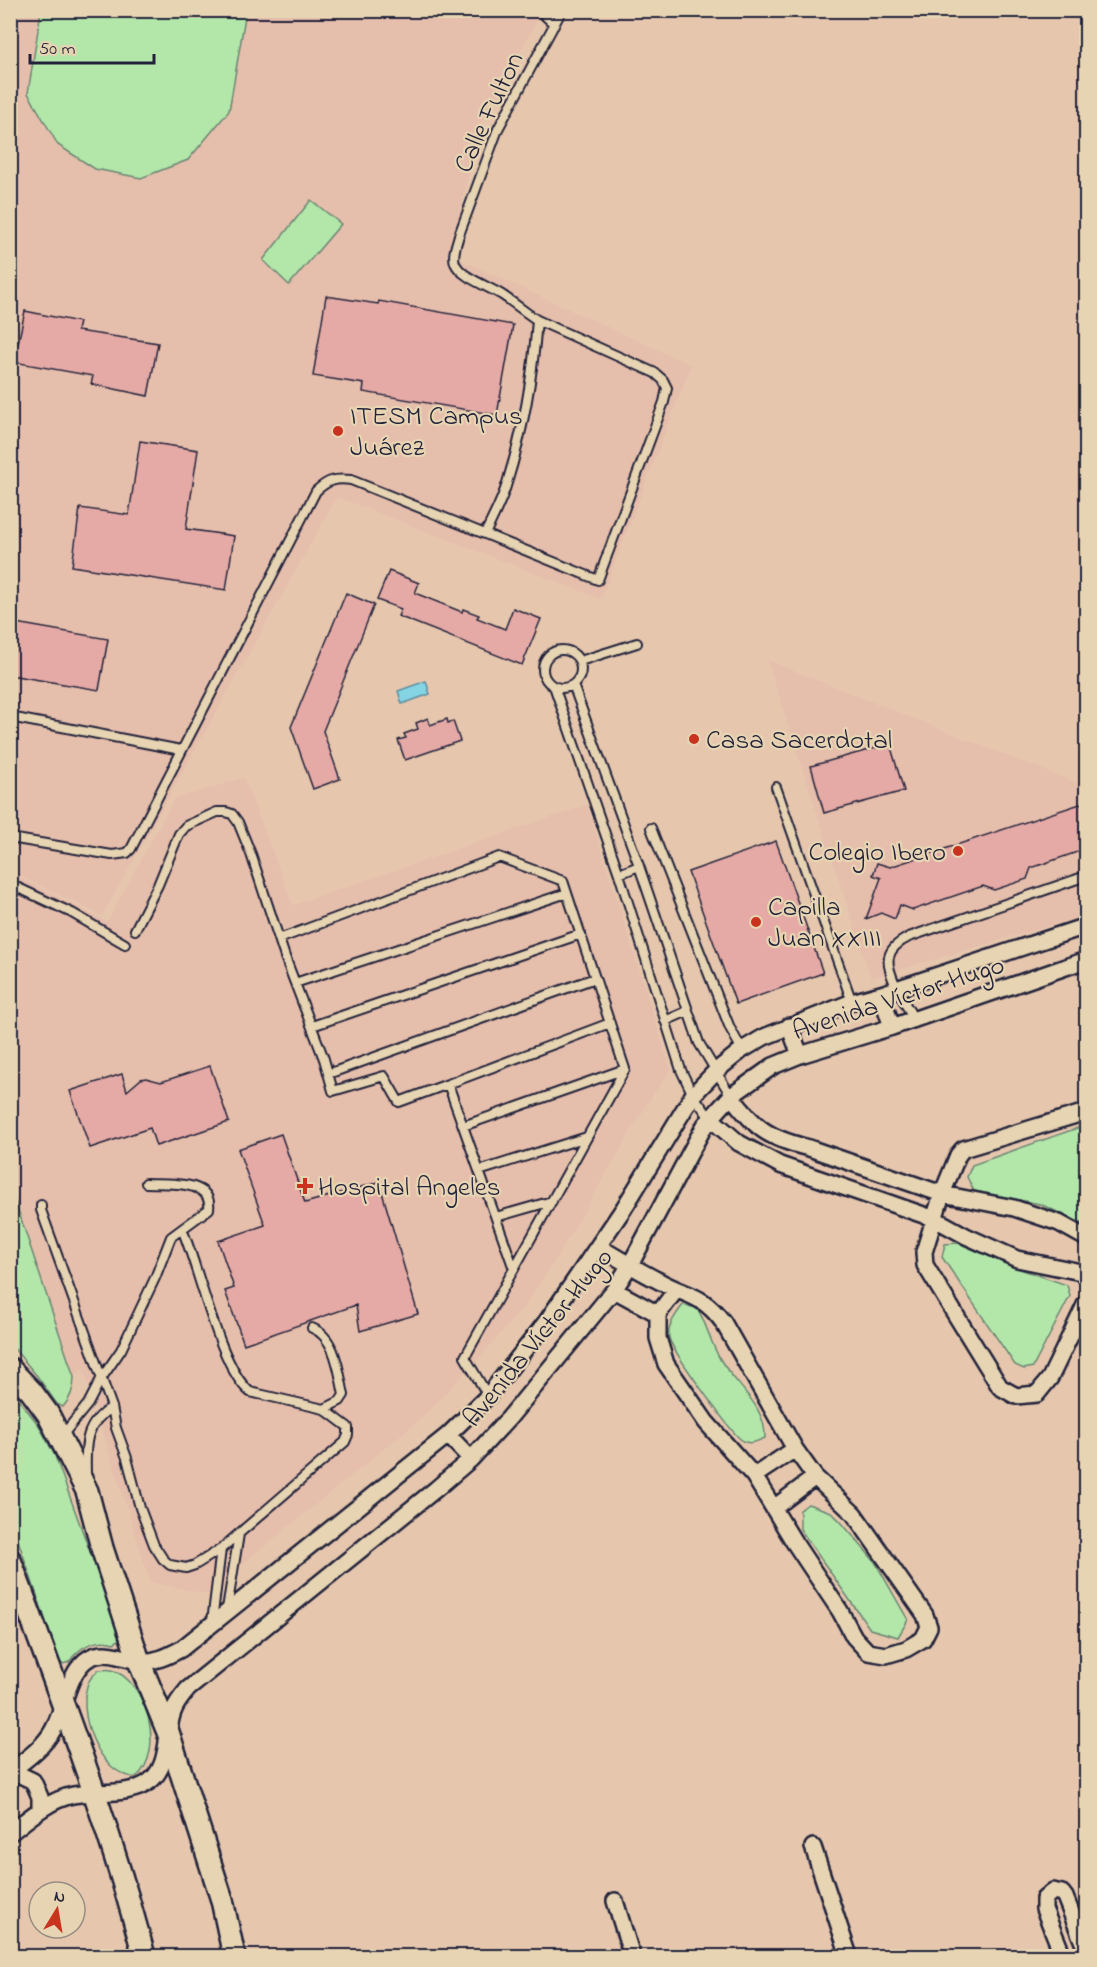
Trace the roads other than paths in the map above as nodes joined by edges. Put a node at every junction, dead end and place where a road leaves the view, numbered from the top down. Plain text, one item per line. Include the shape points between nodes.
1 (504, 10) edge
2 (517, 10) edge
3 (540, 10) edge
4 (562, 10) edge
5 (1083, 10) edge
6 (1086, 14) edge
7 (554, 24) junction
8 (537, 321) junction
9 (485, 534) junction
10 (637, 643) dead end
11 (580, 661) junction
12 (573, 685) junction
13 (554, 686) junction
14 (10, 717) edge
15 (181, 750) junction
16 (776, 787) dead end
17 (651, 828) dead end
18 (10, 838) edge
19 (639, 867) junction
20 (619, 874) junction
21 (1086, 876) edge
22 (10, 884) edge
23 (567, 893) junction
24 (1086, 926) edge
25 (135, 930) dead end
26 (581, 934) junction
27 (279, 939) junction
28 (125, 944) dead end
29 (1086, 960) edge
30 (595, 978) junction
31 (295, 983) junction
32 (897, 988) junction
33 (881, 994) junction
34 (852, 1002) junction
35 (688, 1011) junction
36 (914, 1019) junction
37 (665, 1021) junction
38 (610, 1023) junction
39 (312, 1026) junction
40 (789, 1026) junction
41 (892, 1027) junction
42 (742, 1050) junction
43 (800, 1055) junction
44 (625, 1070) junction
45 (716, 1071) junction
46 (328, 1074) junction
47 (448, 1084) junction
48 (693, 1095) junction
49 (730, 1096) junction
50 (1086, 1112) edge
51 (710, 1118) junction
52 (463, 1126) junction
53 (587, 1137) junction
54 (809, 1149) junction
55 (479, 1171) junction
56 (800, 1173) junction
57 (146, 1183) dead end
58 (942, 1194) junction
59 (552, 1201) junction
60 (41, 1205) dead end
61 (496, 1217) junction
62 (935, 1219) junction
63 (183, 1229) junction
64 (1086, 1238) edge
65 (599, 1247) junction
66 (630, 1265) junction
67 (514, 1269) junction
68 (1086, 1273) edge
69 (614, 1290) junction
70 (676, 1290) junction
71 (1086, 1303) edge
72 (658, 1314) junction
73 (312, 1328) dead end
74 (10, 1369) edge
75 (101, 1379) junction
76 (488, 1396) junction
77 (112, 1407) junction
78 (324, 1409) junction
79 (448, 1435) junction
80 (60, 1438) junction
81 (795, 1449) junction
82 (471, 1459) junction
83 (754, 1476) junction
84 (815, 1478) junction
85 (87, 1491) junction
86 (774, 1508) junction
87 (239, 1534) junction
88 (221, 1549) junction
89 (10, 1560) edge
90 (227, 1613) junction
91 (212, 1625) junction
92 (139, 1661) junction
93 (63, 1703) junction
94 (168, 1732) junction
95 (11, 1771) edge
96 (93, 1792) junction
97 (40, 1810) junction
98 (10, 1833) edge
99 (813, 1847) dead end
100 (615, 1901) dead end
101 (1086, 1950) edge
102 (144, 1956) edge
103 (234, 1956) edge
104 (633, 1956) edge
105 (849, 1956) edge
106 (1063, 1956) edge

1 - 2 lane
3 - 7 lane
4 - 7 lane, Calle Fulton
5 - 6 street
7 - 8 lane, Calle Fulton via 498,129 459,235 454,261 467,276
8 - 9 lane via 527,399 511,470
8 - 9 lane via 655,373 667,388 664,402 597,580
9 - 15 lane via 351,480 327,481 316,491
10 - 11 lane
11 - 12 lane via 581,674
11 - 13 lane via 564,650 546,658 543,670
12 - 13 lane
12 - 19 lane
13 - 20 lane
14 - 15 lane
15 - 18 lane via 127,853 112,855
16 - 34 lane
17 - 42 lane
19 - 20 lane
19 - 35 lane
20 - 37 lane
21 - 32 lane via 898,942 889,957
22 - 28 lane
23 - 26 lane
23 - 27 lane via 563,881 499,857
23 - 31 lane
24 - 32 street, Avenida Víctor Hugo
25 - 27 lane via 179,834 186,826 226,812 238,822
26 - 30 lane
26 - 39 lane
27 - 31 lane
29 - 36 street, Avenida Víctor Hugo
30 - 38 lane
30 - 46 lane
31 - 39 lane
32 - 33 street, Avenida Víctor Hugo
32 - 36 lane
33 - 34 street, Avenida Víctor Hugo
33 - 41 street
34 - 40 street, Avenida Víctor Hugo
35 - 37 lane
35 - 45 lane via 699,1043
36 - 41 street, Avenida Víctor Hugo
37 - 48 lane
38 - 44 lane
38 - 47 lane
39 - 46 lane
40 - 42 street, Avenida Víctor Hugo
40 - 43 street
41 - 43 street, Avenida Víctor Hugo
42 - 45 street, Avenida Víctor Hugo
43 - 49 street, Avenida Víctor Hugo via 773,1066
44 - 52 lane
44 - 53 lane
45 - 48 street, Avenida Víctor Hugo
45 - 49 lane
46 - 47 lane via 333,1091 384,1076 399,1102
47 - 52 lane
48 - 51 lane
48 - 65 street, Avenida Víctor Hugo
49 - 51 street, Avenida Víctor Hugo
49 - 54 street via 763,1131
50 - 58 street via 963,1149
51 - 56 street via 739,1143
51 - 66 street, Avenida Víctor Hugo
52 - 55 lane
53 - 55 lane
53 - 59 lane
54 - 56 street
54 - 58 street
55 - 61 lane
56 - 62 street
57 - 63 lane via 205,1192 209,1209
58 - 62 street
58 - 64 street via 1014,1208 1059,1223
59 - 61 lane
59 - 67 lane
60 - 75 lane
61 - 67 lane
62 - 68 street via 1017,1259
62 - 71 street via 924,1252 925,1265 1000,1387 1016,1395 1037,1394 1050,1378
63 - 75 lane via 171,1237 121,1350
63 - 78 lane via 223,1346 242,1385 250,1392
65 - 66 street
65 - 76 street, Avenida Víctor Hugo
66 - 69 street, Avenida Víctor Hugo
66 - 70 street
67 - 76 lane via 465,1357
69 - 72 street
69 - 82 street, Avenida Víctor Hugo via 510,1418
70 - 72 street
70 - 81 street via 700,1298 723,1322
72 - 83 street via 658,1338 666,1364 706,1422
73 - 78 lane via 330,1346 344,1395
74 - 80 main road via 48,1414
75 - 77 lane
75 - 80 lane via 88,1404
76 - 79 street, Avenida Víctor Hugo
77 - 85 lane via 99,1414 89,1431 85,1454
77 - 88 lane via 140,1508 163,1559 170,1565 186,1568
78 - 87 lane via 348,1427 345,1442
79 - 82 street
79 - 90 street, Avenida Víctor Hugo
80 - 85 main road
81 - 83 street
81 - 84 street
82 - 94 street, Avenida Víctor Hugo via 188,1689 173,1711
83 - 86 street
84 - 86 street
84 - 86 street via 854,1514 925,1615 929,1627 923,1639 886,1655 862,1647
85 - 92 main road
87 - 88 lane
87 - 90 lane
88 - 91 lane
89 - 93 main road
90 - 91 street, Avenida Víctor Hugo
91 - 92 street, Avenida Víctor Hugo via 166,1657
92 - 93 street via 105,1654 91,1656 81,1663
92 - 94 main road
93 - 95 street via 43,1744
93 - 96 main road
94 - 96 street via 163,1761 151,1780 129,1789
94 - 103 main road via 222,1900
95 - 97 street via 33,1781 40,1797
96 - 97 street via 72,1795
96 - 102 main road
97 - 98 street
99 - 105 street
100 - 104 street
101 - 106 street via 1065,1897 1053,1891 1044,1899 1044,1909

